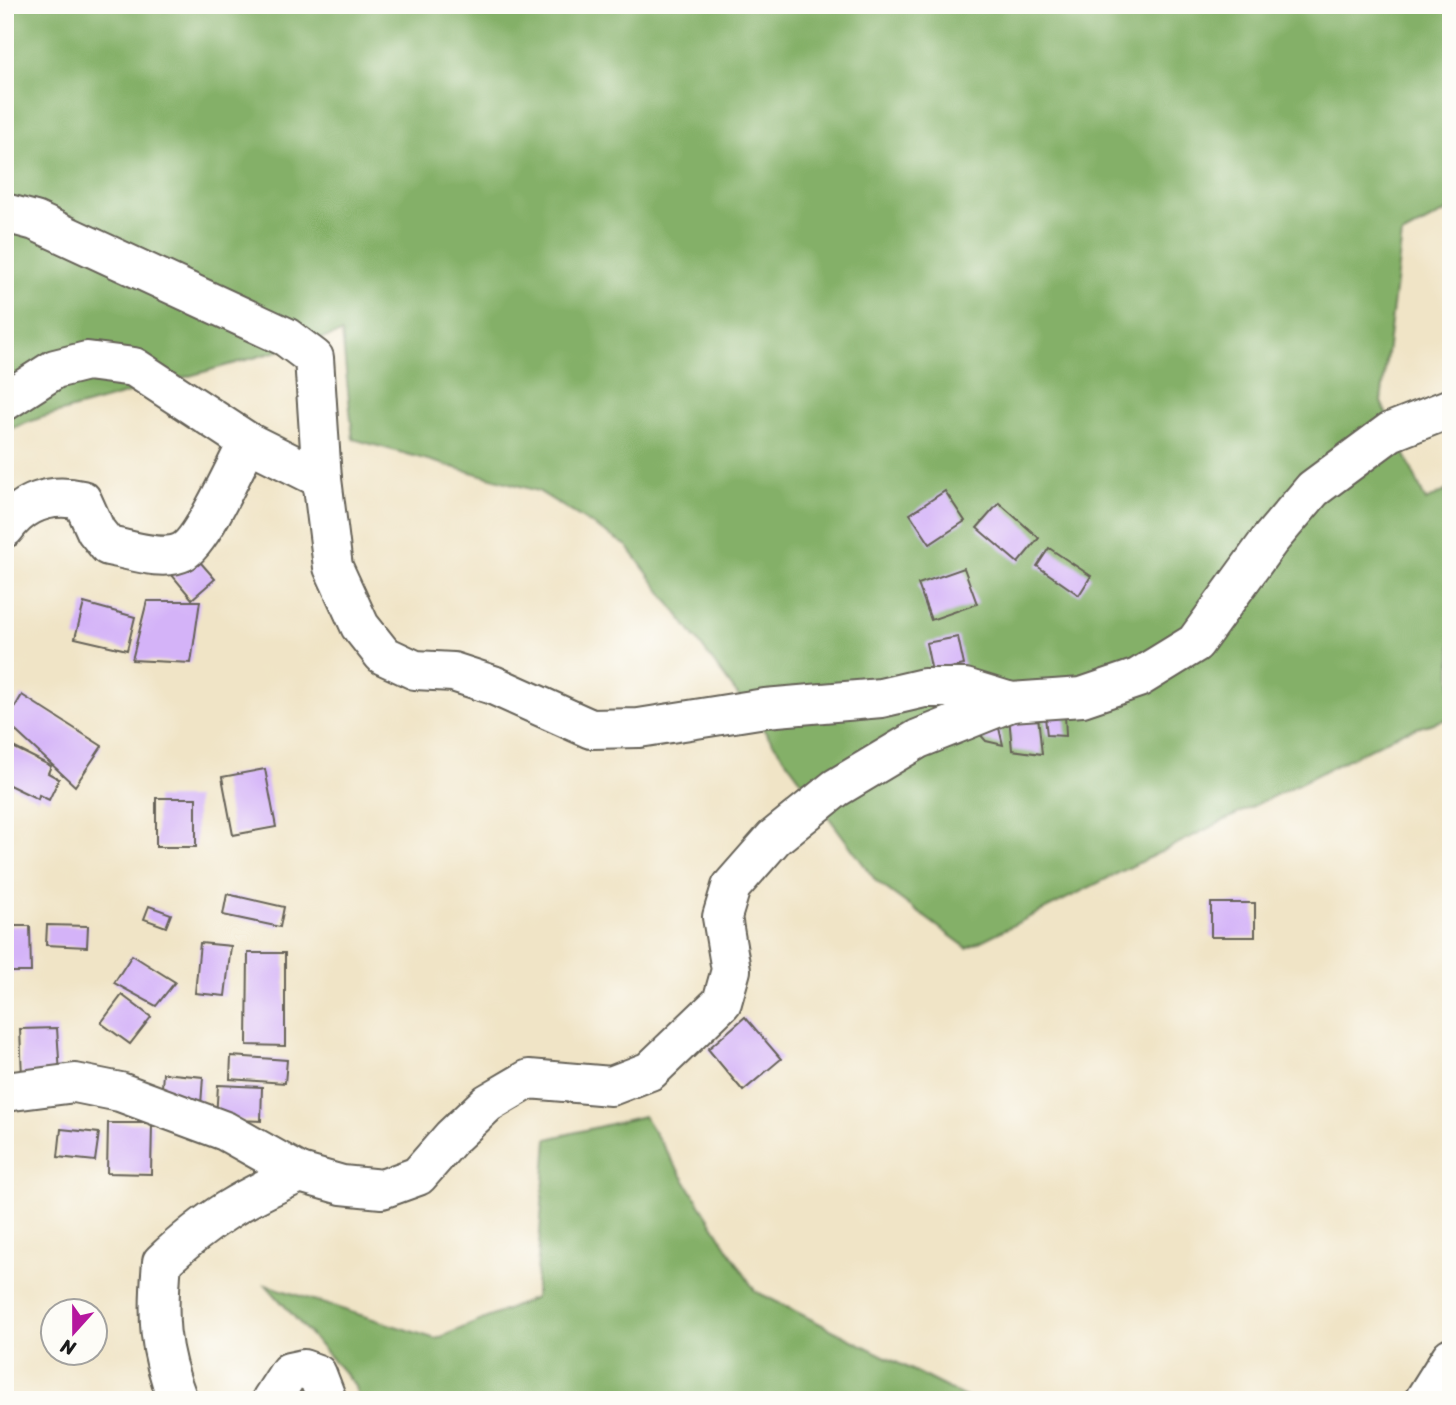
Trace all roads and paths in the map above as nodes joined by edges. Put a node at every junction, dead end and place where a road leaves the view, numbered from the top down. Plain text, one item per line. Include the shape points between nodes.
1 (5, 214) edge
2 (5, 401) edge
3 (1451, 408) edge
4 (248, 442) junction
5 (322, 479) junction
6 (7, 523) edge
7 (1011, 702) junction
8 (5, 1091) edge
9 (300, 1173) junction
10 (1451, 1357) edge
11 (178, 1400) edge
12 (271, 1400) edge
13 (327, 1400) edge
14 (1424, 1400) edge

1 - 5 street via 35,220 286,337 314,358
2 - 4 street via 55,369 87,361 134,367
3 - 7 street via 1390,432 1313,489 1195,643 1138,678 1082,697
4 - 5 street
4 - 6 street via 195,540 181,553 160,555 108,546 82,499 63,496 33,501
5 - 7 street via 333,567 360,626 383,655 415,670 453,672 493,685 591,729 639,728 765,708 881,698 924,688 965,688
7 - 9 street via 918,739 836,788 774,838 732,887 722,917 731,970 722,1002 650,1071 611,1086 529,1079 488,1103 418,1176 382,1189 342,1185
8 - 9 street via 75,1083 120,1092 225,1131
9 - 11 street via 240,1200 196,1230 162,1262 160,1348
10 - 14 street
12 - 13 street via 289,1372 303,1369 317,1374

